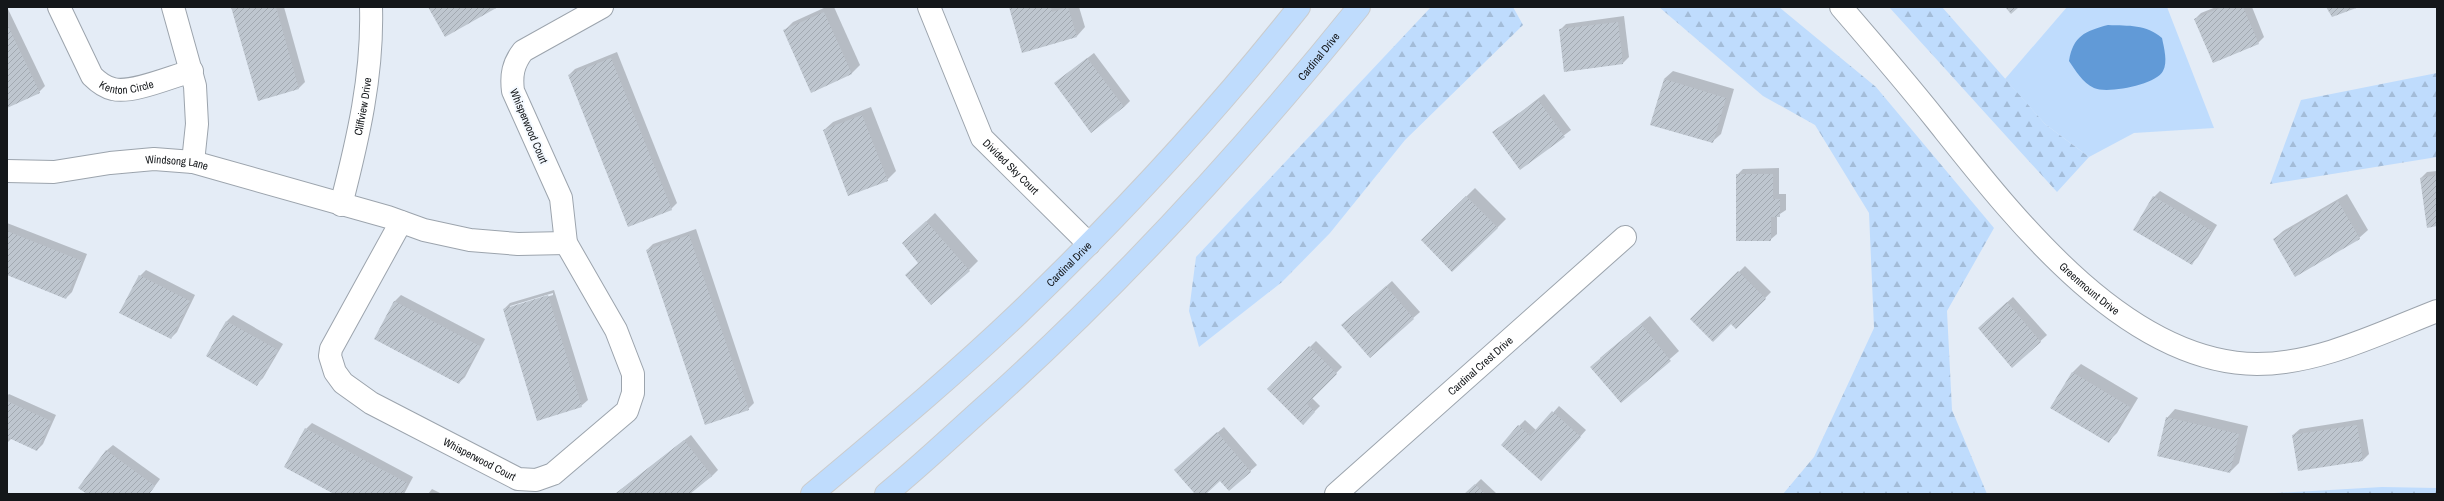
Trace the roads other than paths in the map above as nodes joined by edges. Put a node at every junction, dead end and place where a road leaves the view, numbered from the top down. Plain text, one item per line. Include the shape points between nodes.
1 (59, 7) edge
2 (172, 7) edge
3 (371, 7) edge
4 (602, 7) edge
5 (929, 7) edge
6 (1299, 7) edge
7 (1359, 7) edge
8 (1841, 7) edge
9 (192, 71) junction
10 (193, 162) junction
11 (7, 171) edge
12 (341, 205) junction
13 (401, 222) junction
14 (1625, 237) dead end
15 (566, 243) junction
16 (1089, 244) junction
17 (2437, 311) edge
18 (812, 494) edge
19 (886, 494) edge
20 (1336, 494) edge

1 - 9 street, Kenton Circle via 92,76 100,84 114,90 129,89
2 - 9 street
3 - 12 street, Cliffview Drive via 372,42 368,88
4 - 15 street, Whisperwood Court via 523,51 511,76 513,91 561,198
5 - 16 street, Divided Sky Court via 982,138
6 - 16 main road, Cardinal Drive via 1195,131
7 - 19 main road, Cardinal Drive via 1205,189 1133,267 1048,349
8 - 17 street, Greenmount Drive via 2009,211 2055,258 2104,300 2154,335 2186,350 2221,360 2256,364 2292,361 2327,353
9 - 10 street via 197,124
10 - 11 street, Windsong Lane via 154,159 54,172
10 - 12 street, Windsong Lane
12 - 13 street
13 - 15 street via 470,240 518,244
13 - 15 street, Whisperwood Court via 331,349 330,356 335,372 343,383 371,402 518,479 536,480 553,474 627,412 633,393 633,374 616,330
14 - 20 street, Cardinal Crest Drive
16 - 18 main road, Cardinal Drive via 1017,315 922,402

